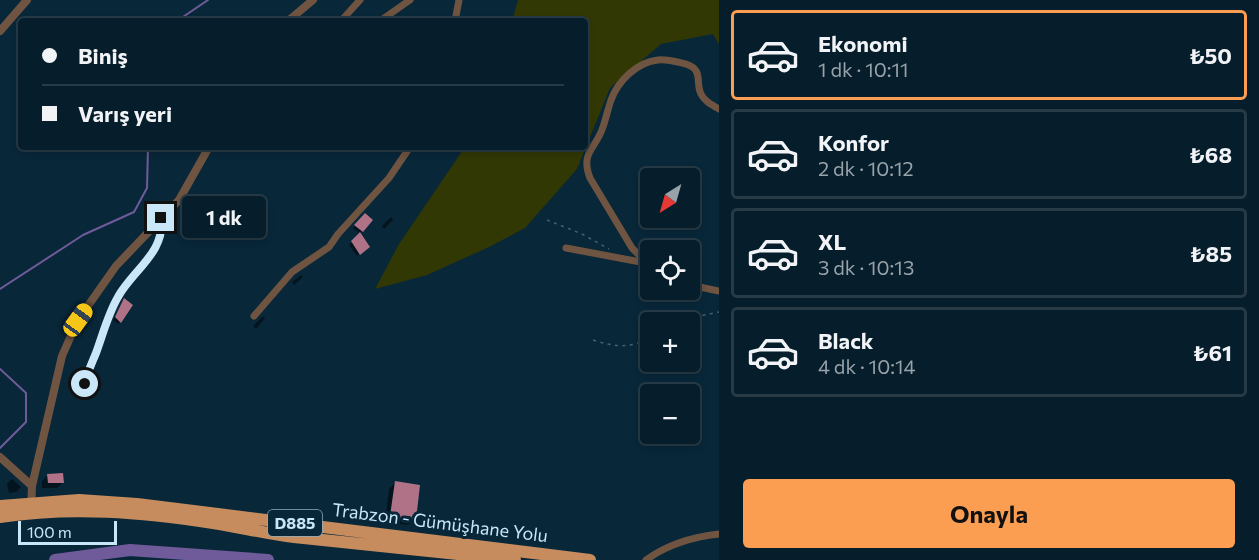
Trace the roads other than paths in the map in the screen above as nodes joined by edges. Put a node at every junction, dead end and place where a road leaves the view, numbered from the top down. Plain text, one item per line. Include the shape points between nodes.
1 (27, 0) edge
2 (314, 0) edge
3 (360, 0) edge
4 (410, 0) edge
5 (459, 0) edge
6 (292, 18) edge
7 (344, 18) edge
8 (384, 18) edge
9 (456, 18) edge
10 (0, 31) edge
11 (719, 109) edge
12 (207, 150) edge
13 (408, 150) edge
14 (161, 218) junction
15 (566, 248) dead end
16 (640, 256) edge
17 (640, 263) edge
18 (700, 287) edge
19 (719, 291) edge
20 (254, 316) dead end
21 (85, 384) dead end
22 (1, 458) edge
23 (32, 486) junction
24 (0, 506) edge
25 (31, 508) junction
26 (0, 517) edge
27 (719, 534) edge
28 (515, 560) edge
29 (590, 560) edge
30 (646, 560) edge

1 - 10 street
2 - 6 street
3 - 7 street
4 - 8 street
5 - 9 street
11 - 16 street via 700,92 693,67 666,60 632,71 611,101 603,128 586,160 587,170
12 - 14 street via 179,200
13 - 20 street via 329,247 292,272
14 - 21 street via 162,234 112,308
14 - 23 street via 116,266 78,320 62,356
15 - 17 street
18 - 19 street
22 - 23 street
23 - 25 street
24 - 25 highway, Trabzon - Gümüşhane Yolu / D885
25 - 26 highway, Trabzon - Gümüşhane Yolu / D885
25 - 28 highway, Trabzon - Gümüşhane Yolu / D885 via 157,515 292,537
25 - 29 highway, Trabzon - Gümüşhane Yolu / D885 via 79,500 137,504
27 - 30 street via 671,545

